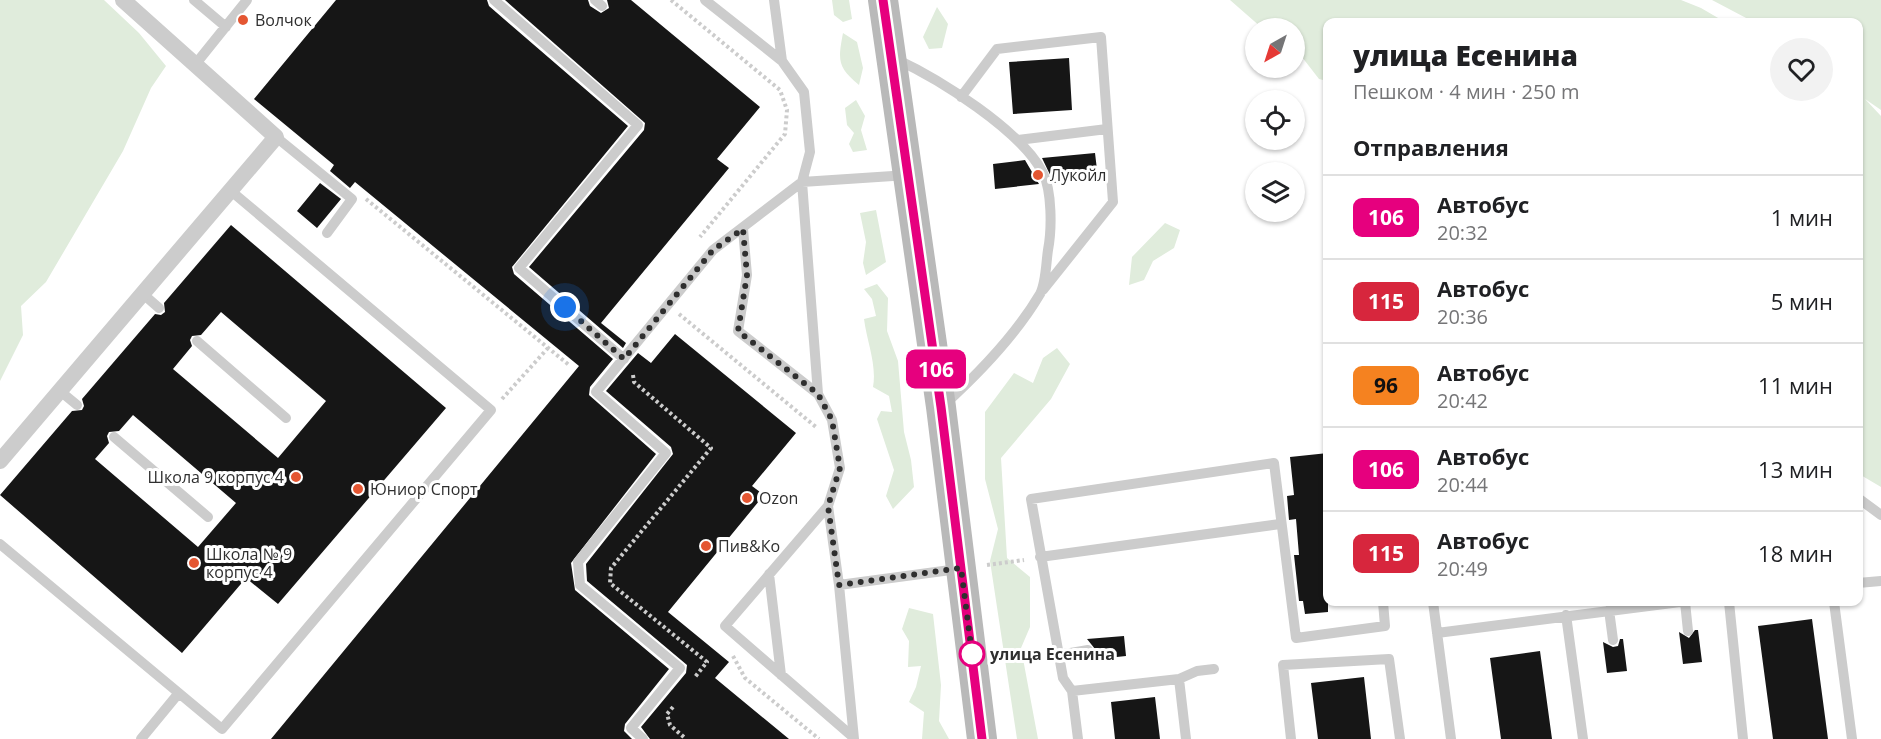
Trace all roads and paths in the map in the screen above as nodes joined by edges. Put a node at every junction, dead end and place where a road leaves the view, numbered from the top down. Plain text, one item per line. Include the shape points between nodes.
1 (123, 0) edge
2 (194, 0) edge
3 (247, 0) edge
4 (494, 0) edge
5 (671, 0) edge
6 (774, 0) edge
7 (883, 0) edge
8 (709, 2) edge
9 (226, 27) junction
10 (892, 57) junction
11 (782, 61) junction
12 (194, 66) junction
13 (961, 97) junction
14 (1107, 129) junction
15 (276, 137) junction
16 (1018, 140) junction
17 (908, 175) junction
18 (802, 182) junction
19 (231, 191) junction
20 (352, 199) junction
21 (743, 229) junction
22 (327, 233) dead end
23 (699, 239) dead end
24 (1041, 292) junction
25 (143, 294) junction
26 (159, 308) dead end
27 (673, 310) dead end
28 (197, 341) dead end
29 (548, 348) junction
30 (624, 359) junction
31 (569, 366) dead end
32 (632, 372) dead end
33 (60, 391) junction
34 (818, 394) junction
35 (77, 405) dead end
36 (941, 407) junction
37 (491, 410) junction
38 (286, 418) dead end
39 (819, 430) dead end
40 (114, 437) dead end
41 (0, 461) edge
42 (1863, 502) edge
43 (828, 506) junction
44 (1881, 515) edge
45 (208, 517) dead end
46 (1280, 524) junction
47 (0, 544) edge
48 (1040, 557) junction
49 (1027, 560) dead end
50 (1013, 561) dead end
51 (961, 568) junction
52 (769, 574) junction
53 (1881, 580) edge
54 (1863, 582) edge
55 (839, 585) junction
56 (1383, 606) edge
57 (1434, 606) edge
58 (1644, 606) edge
59 (1685, 606) edge
60 (1729, 606) edge
61 (1835, 606) edge
62 (1609, 610) junction
63 (1566, 615) junction
64 (1688, 631) dead end
65 (1437, 633) junction
66 (1613, 640) dead end
67 (1088, 650) dead end
68 (732, 654) dead end
69 (1059, 655) junction
70 (1214, 669) dead end
71 (781, 675) junction
72 (1179, 679) junction
73 (694, 680) dead end
74 (1072, 691) junction
75 (178, 694) junction
76 (674, 705) dead end
77 (853, 738) edge
78 (141, 739) edge
79 (643, 739) edge
80 (686, 739) edge
81 (819, 739) edge
82 (982, 739) edge
83 (1078, 739) edge
84 (1186, 739) edge
85 (1290, 739) edge
86 (1400, 739) edge
87 (1451, 739) edge
88 (1583, 739) edge
89 (1743, 739) edge
90 (1852, 739) edge

1 - 12 street
2 - 9 lane
3 - 9 lane
4 - 30 lane via 638,125 519,268
5 - 23 path via 780,90 787,110 785,134
6 - 11 lane
7 - 10 main road
8 - 11 lane
9 - 12 lane
10 - 13 lane via 933,76
10 - 17 main road
11 - 18 lane via 804,92 810,152
12 - 15 street
13 - 14 lane via 997,49 1101,37
13 - 16 lane
14 - 16 lane
14 - 24 lane via 1113,202
15 - 19 street
15 - 20 lane
16 - 24 lane via 1043,173 1051,213
17 - 18 lane
17 - 36 main road
18 - 21 lane
18 - 34 lane
19 - 25 street
19 - 37 lane
20 - 22 lane
20 - 29 path via 364,197
21 - 30 lane via 713,250
21 - 34 lane via 747,275 738,331
24 - 36 lane via 978,374
25 - 26 lane
25 - 33 street
27 - 39 path
28 - 38 lane
29 - 31 path
29 - 37 path
30 - 79 lane via 596,393 666,453 578,562 580,585 680,668 631,728
32 - 73 path via 634,382 711,448 611,568 610,583 707,662
33 - 35 lane
33 - 41 street
34 - 43 lane via 832,420 840,468
36 - 51 main road
37 - 75 lane via 222,729
40 - 45 lane
42 - 44 lane
43 - 52 lane
43 - 55 lane
46 - 48 lane
46 - 48 lane via 1274,463 1031,499
46 - 56 lane via 1296,638 1385,626
47 - 75 lane
48 - 69 lane
49 - 50 path
51 - 55 lane
51 - 82 main road
52 - 71 lane
52 - 71 lane via 724,626
53 - 54 lane
55 - 77 lane
57 - 65 lane
58 - 62 lane
59 - 64 lane
60 - 89 lane
61 - 90 lane
62 - 63 lane
62 - 66 lane
63 - 65 lane
63 - 88 lane
65 - 87 lane
67 - 69 lane
68 - 81 path via 745,678
69 - 74 lane via 1063,678
70 - 72 lane
71 - 77 lane
72 - 74 lane
72 - 84 lane
74 - 83 lane
75 - 78 lane
76 - 80 path via 667,714 670,725
85 - 86 lane via 1283,665 1389,659

